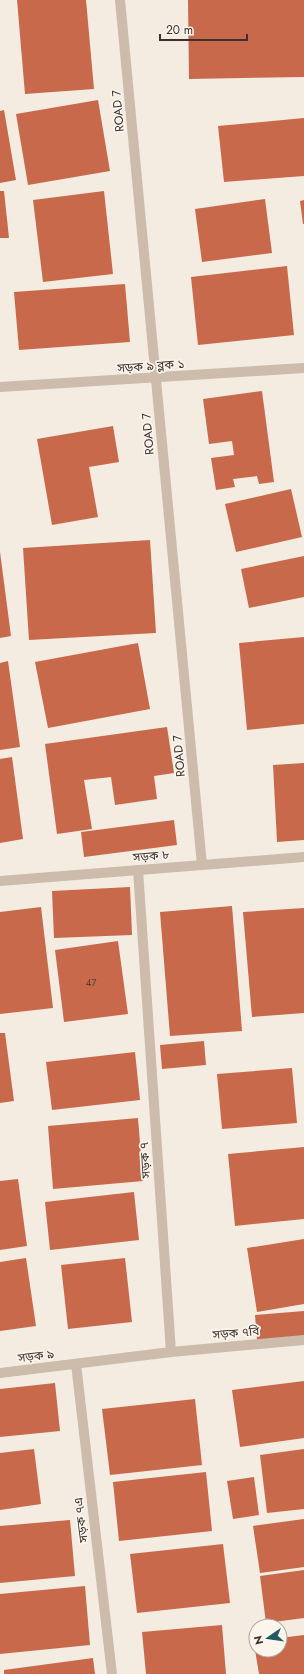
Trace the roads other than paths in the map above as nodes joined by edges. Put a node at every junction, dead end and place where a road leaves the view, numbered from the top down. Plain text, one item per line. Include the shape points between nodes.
1 (120, 0) edge
2 (304, 368) edge
3 (156, 379) junction
4 (0, 387) edge
5 (304, 857) edge
6 (202, 865) junction
7 (138, 870) junction
8 (0, 881) edge
9 (304, 1340) edge
10 (171, 1352) junction
11 (76, 1364) junction
12 (0, 1373) edge
13 (112, 1674) edge

1 - 3 street, ROAD 7
2 - 3 street, সড়ক ৯ ব্লক ১
3 - 4 street, সড়ক ৯ ব্লক ১
3 - 6 street, ROAD 7
5 - 6 street, সড়ক ৮
6 - 7 street, সড়ক ৮
7 - 8 street, সড়ক ৮
7 - 10 street, সড়ক ৭
9 - 10 street, সড়ক ৭বি
10 - 11 street
11 - 12 street, সড়ক ৯
11 - 13 street, সড়ক ৭এ

